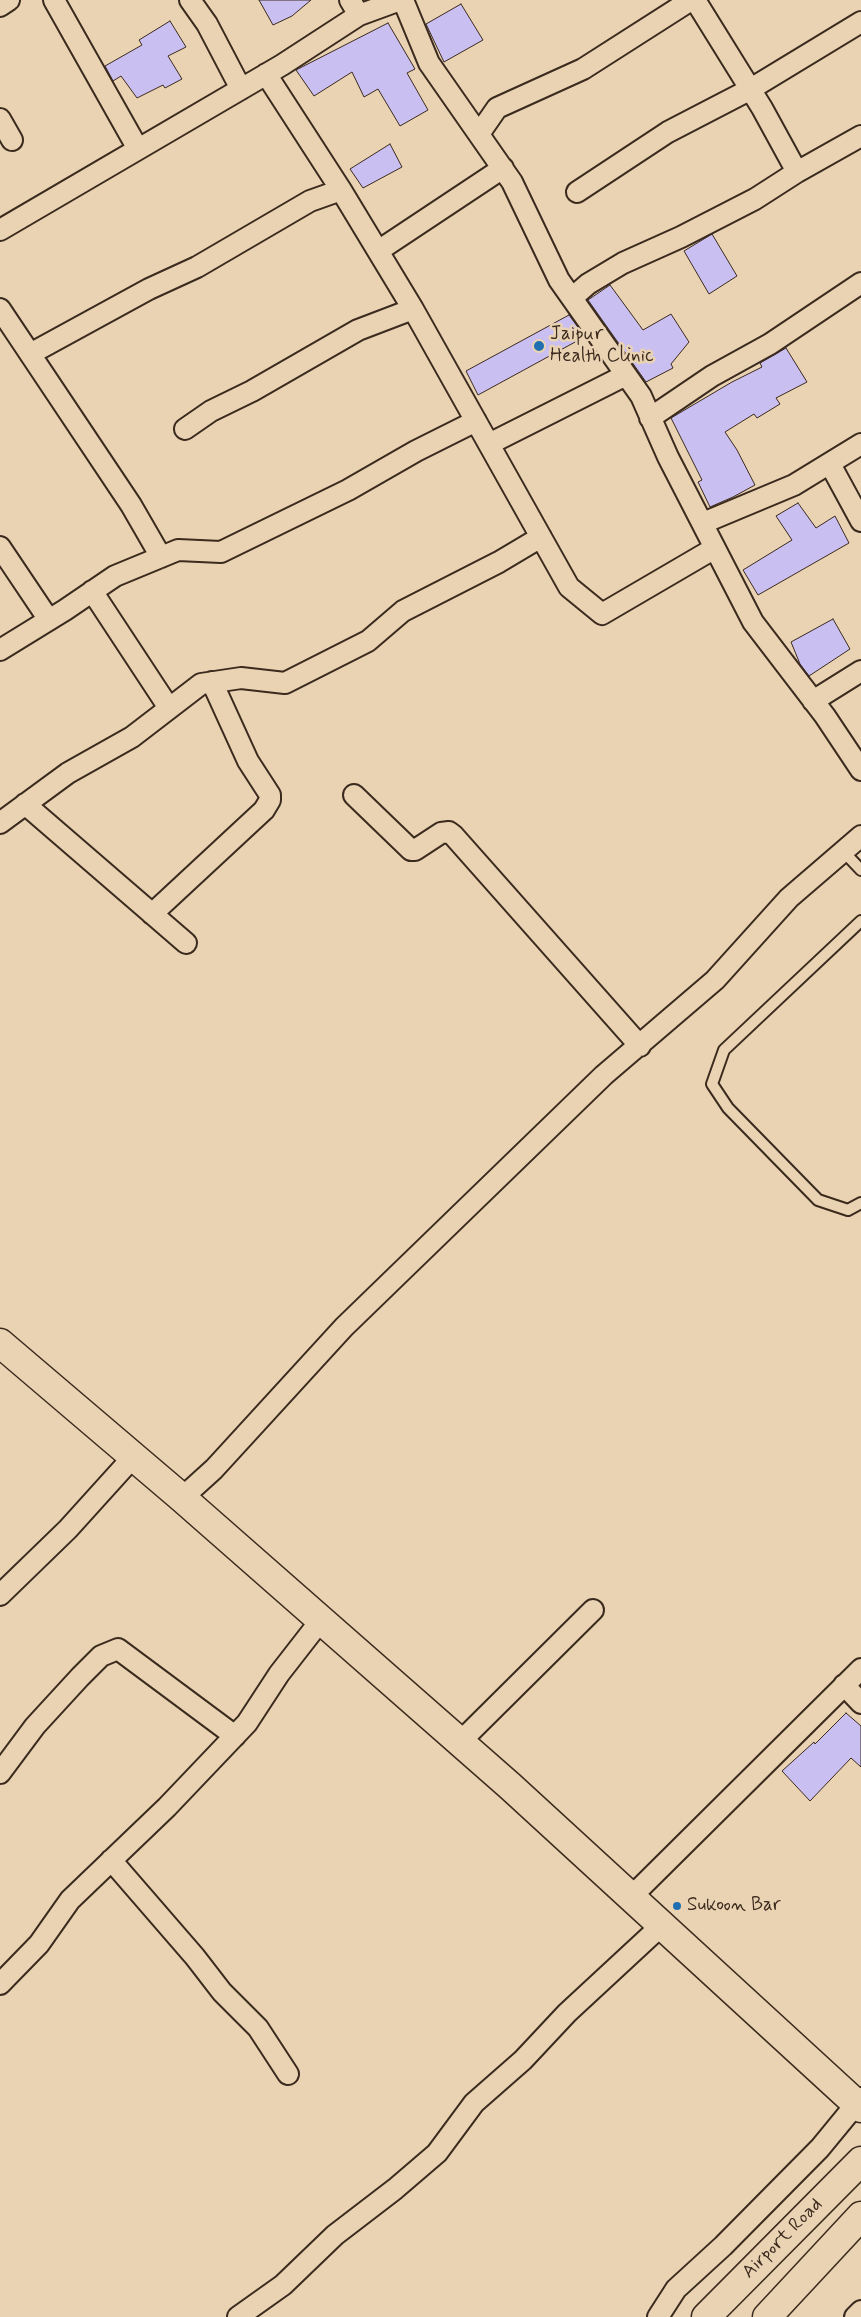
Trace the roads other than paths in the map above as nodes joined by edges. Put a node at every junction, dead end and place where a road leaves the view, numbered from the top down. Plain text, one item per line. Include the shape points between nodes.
1 (9, 0) edge
2 (54, 0) edge
3 (190, 0) edge
4 (402, 0) edge
5 (691, 0) edge
6 (695, 0) edge
7 (0, 6) edge
8 (354, 8) edge
9 (861, 22) edge
10 (266, 74) junction
11 (241, 90) junction
12 (749, 90) junction
13 (0, 120) edge
14 (479, 134) junction
15 (861, 136) edge
16 (12, 140) dead end
17 (138, 149) junction
18 (503, 168) junction
19 (797, 172) junction
20 (341, 190) junction
21 (577, 192) dead end
22 (0, 230) edge
23 (378, 251) junction
24 (861, 283) edge
25 (572, 298) junction
26 (413, 308) junction
27 (0, 309) edge
28 (30, 354) junction
29 (626, 375) junction
30 (650, 418) junction
31 (476, 421) junction
32 (184, 429) dead end
33 (489, 444) junction
34 (861, 444) edge
35 (830, 464) junction
36 (861, 521) edge
37 (703, 524) junction
38 (541, 536) junction
39 (0, 547) edge
40 (715, 548) junction
41 (161, 557) junction
42 (92, 591) junction
43 (49, 620) junction
44 (0, 650) edge
45 (861, 671) edge
46 (212, 682) junction
47 (813, 701) junction
48 (169, 708) junction
49 (861, 770) edge
50 (354, 795) dead end
51 (26, 804) junction
52 (0, 823) edge
53 (861, 836) edge
54 (843, 851) junction
55 (861, 870) edge
56 (152, 914) junction
57 (861, 922) edge
58 (186, 943) dead end
59 (640, 1046) junction
60 (861, 1202) edge
61 (0, 1343) edge
62 (134, 1456) junction
63 (182, 1498) junction
64 (0, 1595) edge
65 (593, 1610) dead end
66 (321, 1620) junction
67 (861, 1669) edge
68 (844, 1685) junction
69 (861, 1703) edge
70 (235, 1736) junction
71 (460, 1742) junction
72 (0, 1773) edge
73 (111, 1860) junction
74 (631, 1897) junction
75 (662, 1926) junction
76 (0, 1984) edge
77 (288, 2074) dead end
78 (859, 2103) edge
79 (861, 2161) edge
80 (861, 2216) edge
81 (861, 2311) edge
82 (238, 2317) edge
83 (658, 2317) edge
84 (706, 2317) edge
85 (767, 2317) edge
86 (855, 2317) edge

1 - 7 street
2 - 17 street
3 - 11 street via 207,24
4 - 8 street
4 - 14 street via 429,63
5 - 14 street via 583,69 497,108
6 - 12 street
8 - 10 street
9 - 12 street
10 - 11 street
10 - 20 street
11 - 17 street
12 - 19 street
12 - 21 street via 668,132
13 - 16 street
14 - 18 street
15 - 19 street
17 - 22 street
18 - 23 street
18 - 25 street
19 - 25 street via 755,199 623,263
20 - 23 street
20 - 28 street via 310,201 197,266
23 - 26 street
24 - 30 street
25 - 29 street
26 - 31 street
26 - 32 street via 358,330 252,392 210,410
27 - 28 street
28 - 41 street via 131,505
29 - 30 street via 641,396
29 - 33 street
30 - 37 street
31 - 33 street
31 - 41 street via 221,552 178,550
33 - 38 street
34 - 35 street
35 - 36 street
35 - 37 street via 794,485
37 - 40 street
38 - 40 street via 569,587 602,614
38 - 46 street via 499,562 403,611 368,641 285,683 241,678
39 - 43 street
40 - 47 street via 753,622
41 - 42 street via 115,576
42 - 43 street
42 - 48 street
43 - 44 street
45 - 47 street
46 - 48 street via 201,684
46 - 56 street via 248,761 270,800 264,810
47 - 49 street
48 - 51 street via 132,737 68,774
50 - 59 street via 411,850 441,833 453,835
51 - 52 street
51 - 56 street
53 - 54 street
54 - 55 lane
54 - 59 street via 788,898 715,980
56 - 58 street
57 - 60 lane via 724,1050 712,1084 728,1108 818,1200 848,1210
59 - 63 street via 604,1075 344,1326 214,1469
61 - 62 street
62 - 63 street
62 - 64 street via 68,1529
63 - 66 street
65 - 71 street
66 - 70 street
66 - 71 street
67 - 68 street
68 - 69 street
68 - 74 street
70 - 72 street via 118,1649 102,1656 80,1677 35,1726
70 - 73 street via 168,1807
71 - 74 street
73 - 76 street via 70,1900 39,1944
73 - 77 street via 222,1992 258,2028
74 - 75 street
75 - 78 street
75 - 82 street via 474,2103 437,2153 335,2235 282,2285
78 - 83 street via 820,2148 676,2289
79 - 84 street, Airport Road
80 - 85 street
81 - 86 street

